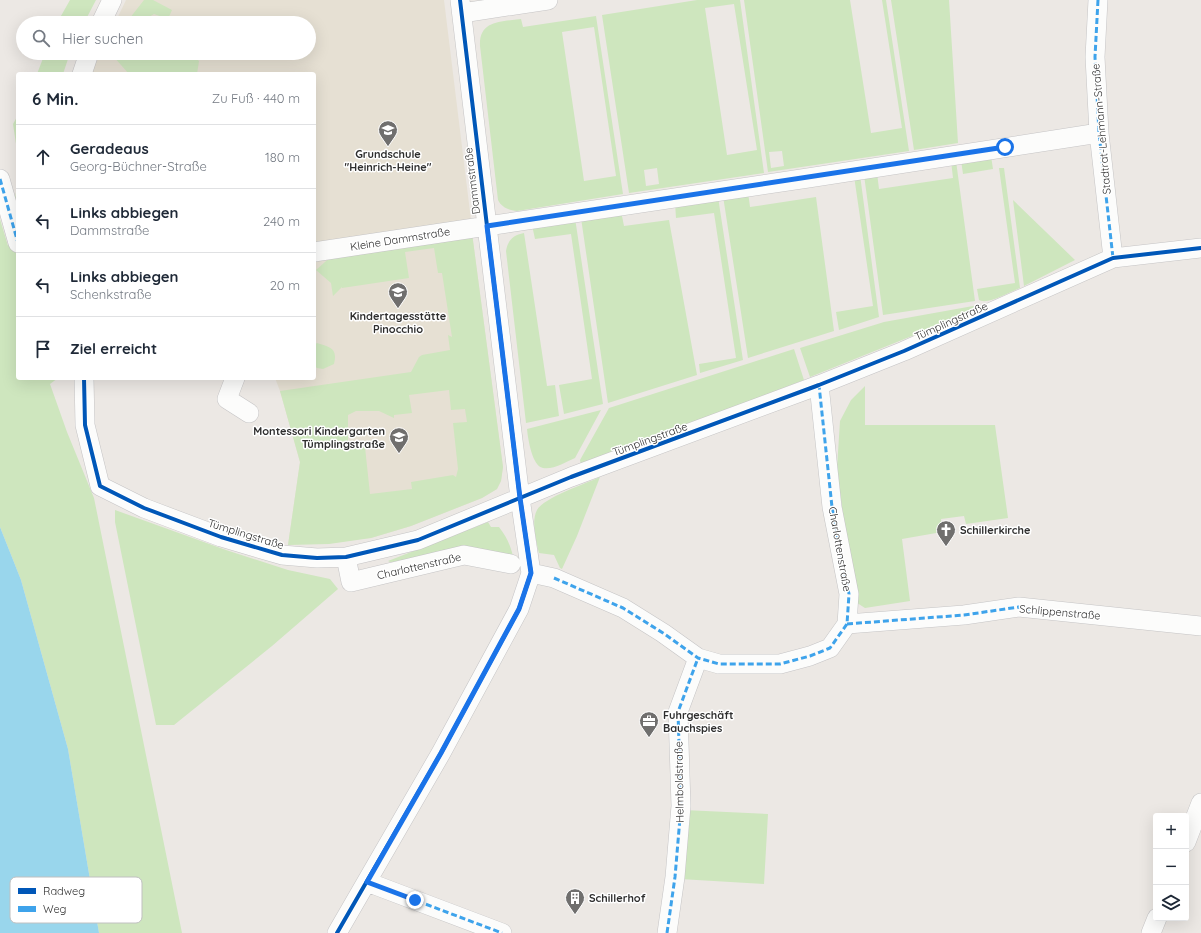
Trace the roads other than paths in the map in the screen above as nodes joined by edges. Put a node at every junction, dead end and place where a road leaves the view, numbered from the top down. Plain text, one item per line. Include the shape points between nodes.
1 (112, 0) edge
2 (548, 0) edge
3 (1098, 0) edge
4 (461, 6) edge
5 (104, 16) edge
6 (87, 60) edge
7 (83, 72) edge
8 (1099, 133) junction
9 (0, 179) edge
10 (487, 226) junction
11 (16, 236) edge
12 (1201, 248) edge
13 (316, 252) edge
14 (1113, 258) junction
15 (84, 380) edge
16 (234, 380) edge
17 (818, 385) junction
18 (250, 413) dead end
19 (520, 498) junction
20 (346, 557) junction
21 (511, 564) dead end
22 (531, 573) junction
23 (847, 624) junction
24 (1201, 626) edge
25 (698, 658) junction
26 (1200, 812) edge
27 (1189, 836) edge
28 (367, 882) junction
29 (1156, 921) edge
30 (337, 933) edge
31 (502, 933) edge
32 (667, 933) edge
33 (1151, 933) edge

1 - 5 street
2 - 4 street
3 - 8 street, Stadtrat-Lehmann-Straße via 1095,57
4 - 10 street, Dammstraße
6 - 7 street
8 - 10 street, Kleine Dammstraße
8 - 14 street, Stadtrat-Lehmann-Straße
9 - 11 street
10 - 13 street, Kleine Dammstraße
10 - 19 street, Dammstraße
12 - 14 street, Tümplingstraße
14 - 17 street, Tümplingstraße via 904,351
15 - 20 street, Tümplingstraße via 85,425 100,486 144,508 221,537 282,555
16 - 18 street via 227,399
17 - 19 street, Tümplingstraße
17 - 23 street, Charlottenstraße via 832,507 849,594
19 - 20 street, Tümplingstraße via 418,540
19 - 22 street, Dammstraße
20 - 21 street, Charlottenstraße via 351,582 464,555
22 - 25 street via 554,578 623,608
22 - 28 street, Dammstraße via 519,609
23 - 24 street, Schlippenstraße via 964,615 1019,607
23 - 25 street via 830,648 780,664 719,664
25 - 32 street, Helmboldstraße via 678,712 681,806
26 - 27 street
28 - 30 street, Dammstraße
28 - 31 street
29 - 33 street

